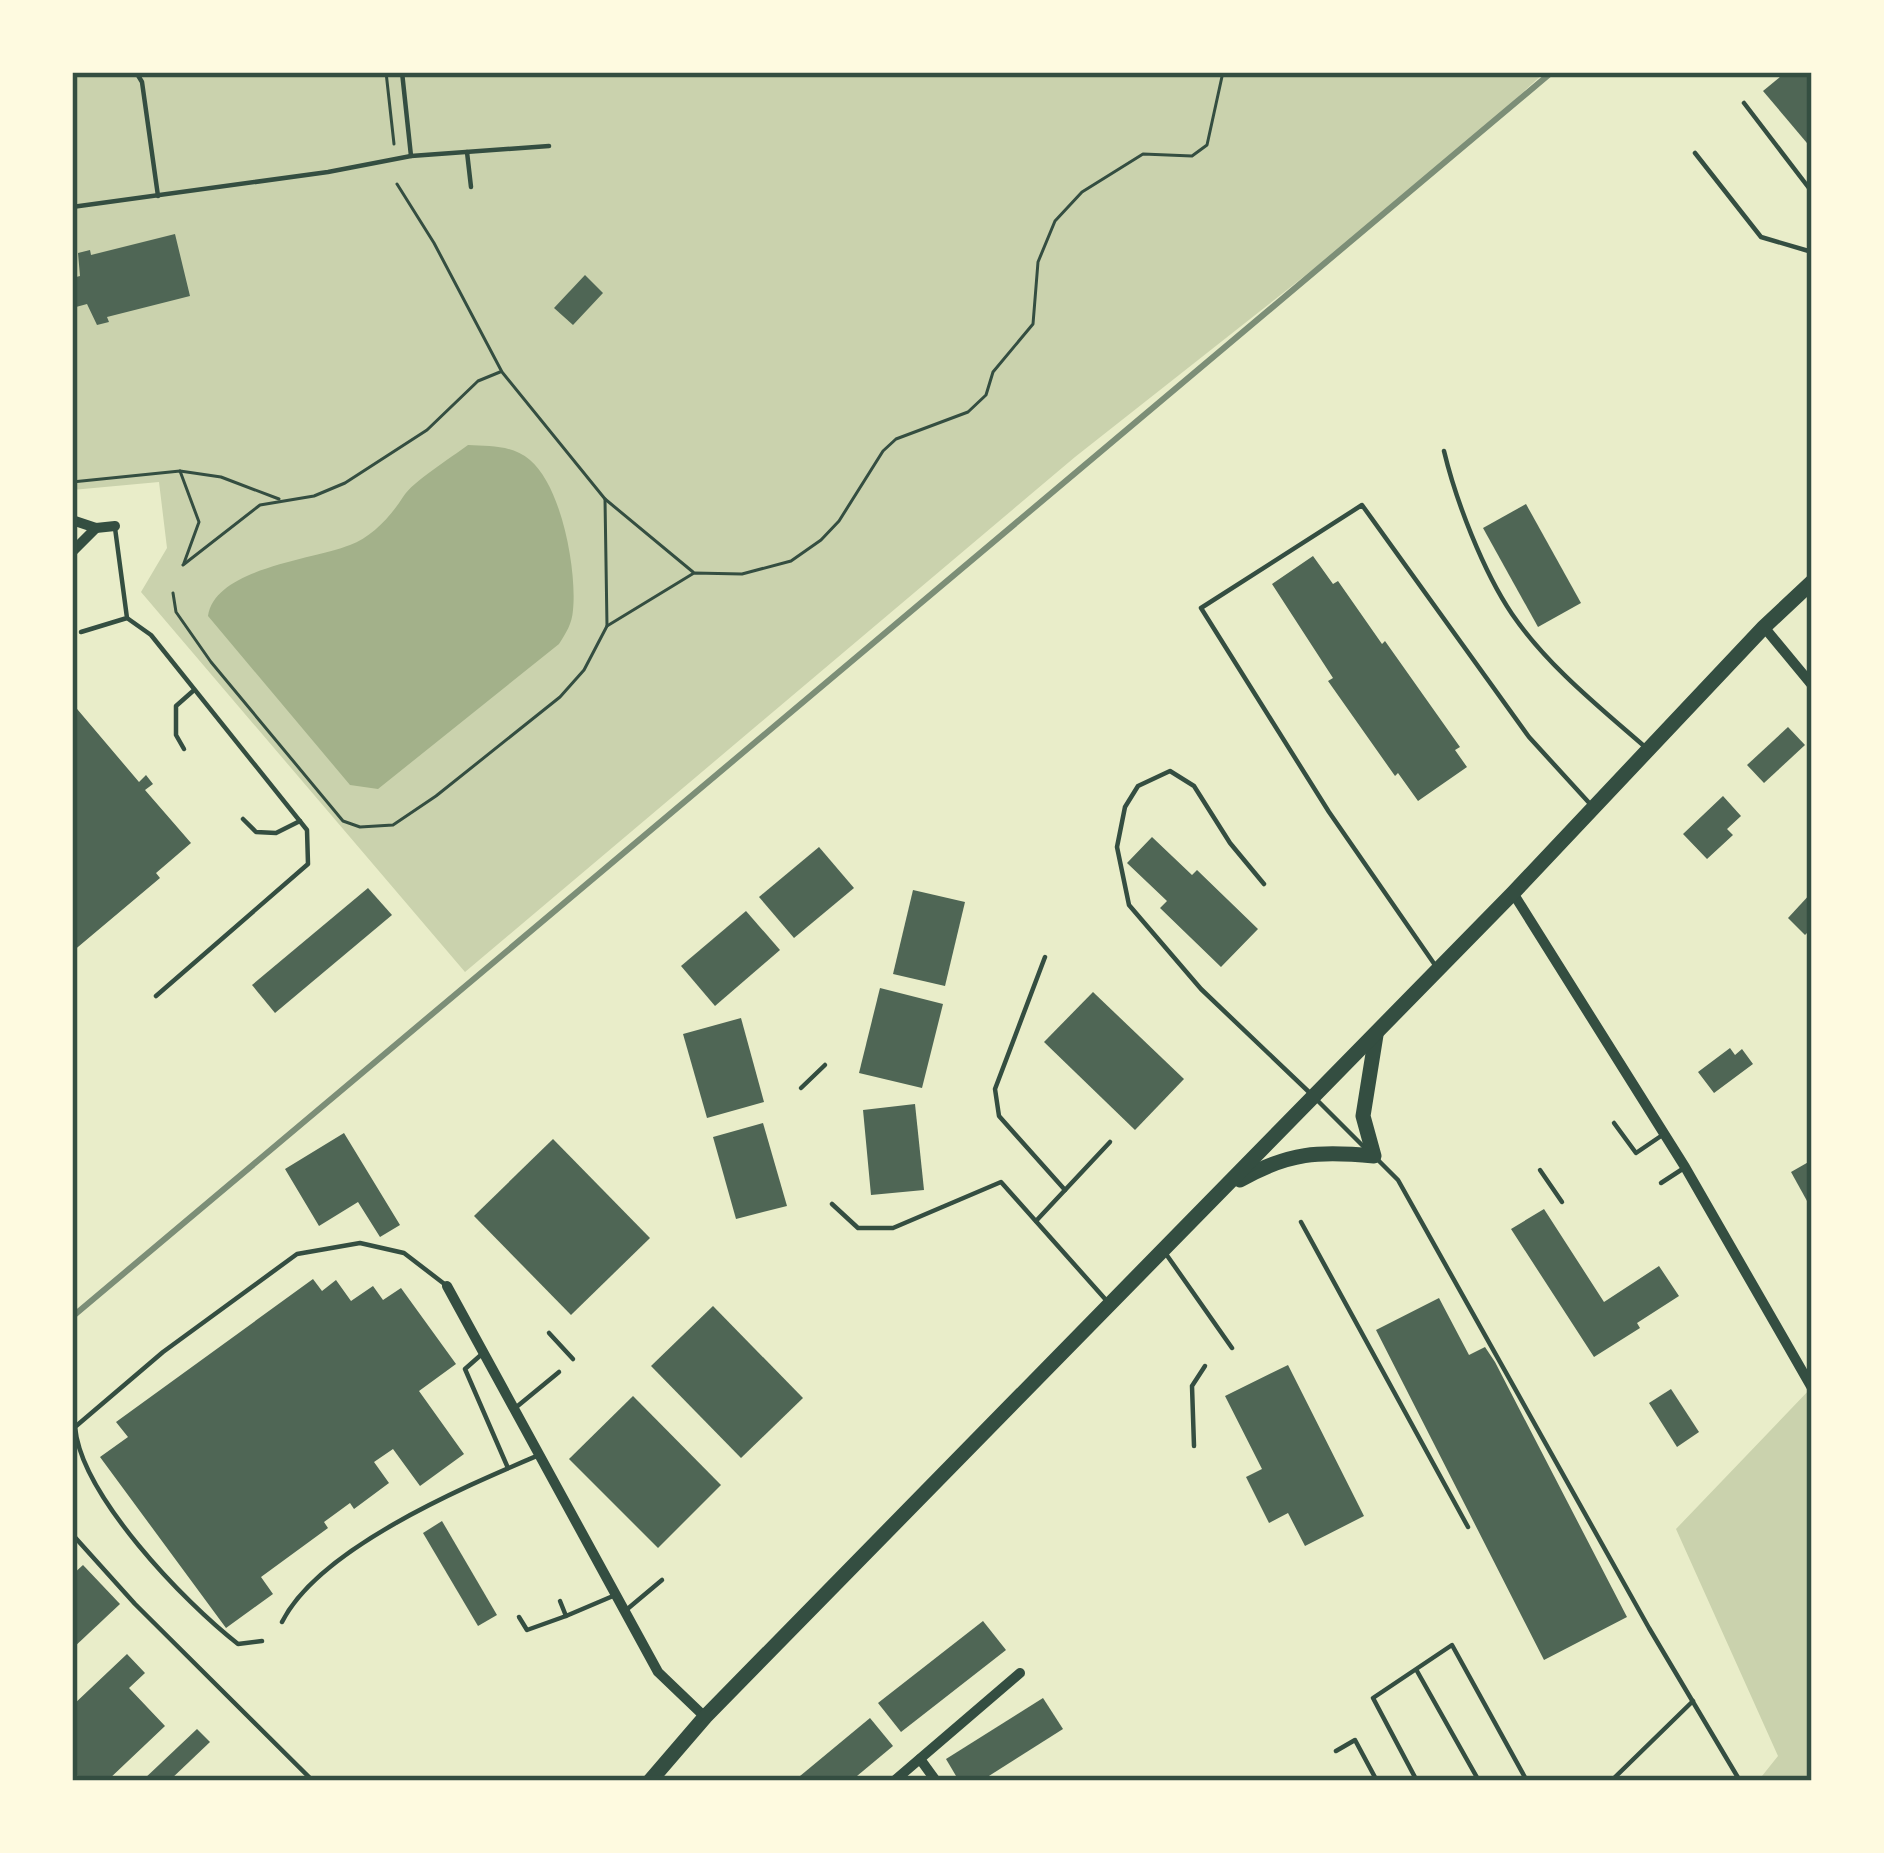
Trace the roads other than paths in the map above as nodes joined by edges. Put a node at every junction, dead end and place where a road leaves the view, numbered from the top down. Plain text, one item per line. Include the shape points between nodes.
1 (136, 72) edge
2 (402, 72) edge
3 (1744, 103) dead end
4 (549, 146) dead end
5 (467, 152) junction
6 (1695, 153) dead end
7 (411, 156) junction
8 (471, 188) dead end
9 (1812, 192) edge
10 (158, 196) junction
11 (72, 207) edge
12 (1812, 252) edge
13 (1444, 451) dead end
14 (72, 520) edge
15 (116, 526) joint
16 (96, 528) junction
17 (72, 552) edge
18 (1812, 582) edge
19 (127, 618) junction
20 (1764, 627) junction
21 (81, 632) dead end
22 (1812, 685) edge
23 (193, 691) junction
24 (184, 749) dead end
25 (1648, 750) junction
26 (1594, 808) junction
27 (244, 819) dead end
28 (300, 821) junction
29 (1264, 884) dead end
30 (1513, 893) junction
31 (1045, 957) dead end
32 (1438, 970) junction
33 (156, 996) dead end
34 (1377, 1032) junction
35 (825, 1066) dead end
36 (801, 1088) dead end
37 (1314, 1096) junction
38 (1615, 1123) dead end
39 (1664, 1134) junction
40 (1110, 1142) dead end
41 (1374, 1156) junction
42 (1685, 1167) junction
43 (1540, 1170) dead end
44 (1661, 1184) dead end
45 (1065, 1190) junction
46 (1220, 1192) junction
47 (1562, 1202) dead end
48 (832, 1204) dead end
49 (1036, 1221) junction
50 (1301, 1222) dead end
51 (1163, 1250) junction
52 (447, 1286) joint
53 (1109, 1305) junction
54 (548, 1333) dead end
55 (1232, 1348) dead end
56 (484, 1353) junction
57 (573, 1359) dead end
58 (1205, 1366) dead end
59 (559, 1372) dead end
60 (1812, 1388) edge
61 (514, 1408) junction
62 (1194, 1446) dead end
63 (539, 1454) junction
64 (508, 1468) junction
65 (1468, 1528) dead end
66 (72, 1534) edge
67 (662, 1580) dead end
68 (616, 1594) junction
69 (560, 1601) dead end
70 (625, 1611) junction
71 (566, 1616) junction
72 (519, 1617) dead end
73 (282, 1622) dead end
74 (262, 1640) dead end
75 (1416, 1669) junction
76 (1020, 1673) dead end
77 (1693, 1701) junction
78 (705, 1717) junction
79 (1336, 1751) dead end
80 (920, 1760) junction
81 (313, 1781) edge
82 (650, 1781) edge
83 (894, 1781) edge
84 (936, 1781) edge
85 (1377, 1781) edge
86 (1417, 1781) edge
87 (1479, 1781) edge
88 (1527, 1781) edge
89 (1611, 1781) edge
90 (1740, 1781) edge

1 - 10 lane
2 - 7 lane
3 - 9 lane
4 - 5 lane
5 - 7 lane
5 - 8 lane
6 - 12 lane via 1761,237
7 - 10 lane
10 - 11 lane
13 - 25 lane via 1455,498 1511,613
14 - 16 street
15 - 16 street
15 - 19 lane
16 - 17 street
18 - 20 main road
19 - 21 lane
19 - 23 lane via 151,634
20 - 22 street
20 - 25 main road
23 - 24 lane via 176,706
23 - 28 lane
25 - 26 main road
26 - 30 main road
26 - 32 lane via 1529,737 1363,505 1201,608
27 - 28 lane via 256,832 276,833
28 - 33 lane via 308,864
29 - 37 lane via 1194,786 1170,771 1138,786 1117,847 1129,905 1201,989
30 - 32 main road
30 - 39 street
31 - 45 lane via 995,1089 999,1116
32 - 34 main road
34 - 37 main road
34 - 41 main road via 1363,1116
35 - 36 lane
37 - 41 lane
37 - 46 main road
38 - 39 lane via 1636,1153
39 - 42 street
40 - 45 lane
41 - 46 main road via 1320,1151 1272,1162
41 - 77 lane via 1398,1180
42 - 44 lane
42 - 60 street
43 - 47 lane
45 - 49 lane
46 - 51 main road
48 - 49 lane via 858,1228 893,1228 1001,1182
49 - 53 lane
50 - 65 lane
51 - 53 main road
51 - 55 lane
52 - 56 street
52 - 74 lane via 404,1253 360,1244 297,1254 75,1426 77,1451 137,1546 238,1644
53 - 78 main road
54 - 57 lane
56 - 61 street
56 - 64 lane via 465,1369
58 - 62 lane via 1192,1386
59 - 61 lane
61 - 63 street
63 - 64 lane
63 - 68 street
64 - 73 lane via 389,1524 294,1598
66 - 81 lane
67 - 70 lane
68 - 70 street
68 - 71 lane
69 - 71 lane
70 - 78 street via 658,1672
71 - 72 lane via 526,1630
75 - 86 lane via 1372,1698
75 - 87 lane
75 - 88 lane via 1452,1645
76 - 80 street
77 - 89 lane
77 - 90 lane
78 - 82 main road
79 - 85 lane via 1355,1740
80 - 83 street
80 - 84 street

